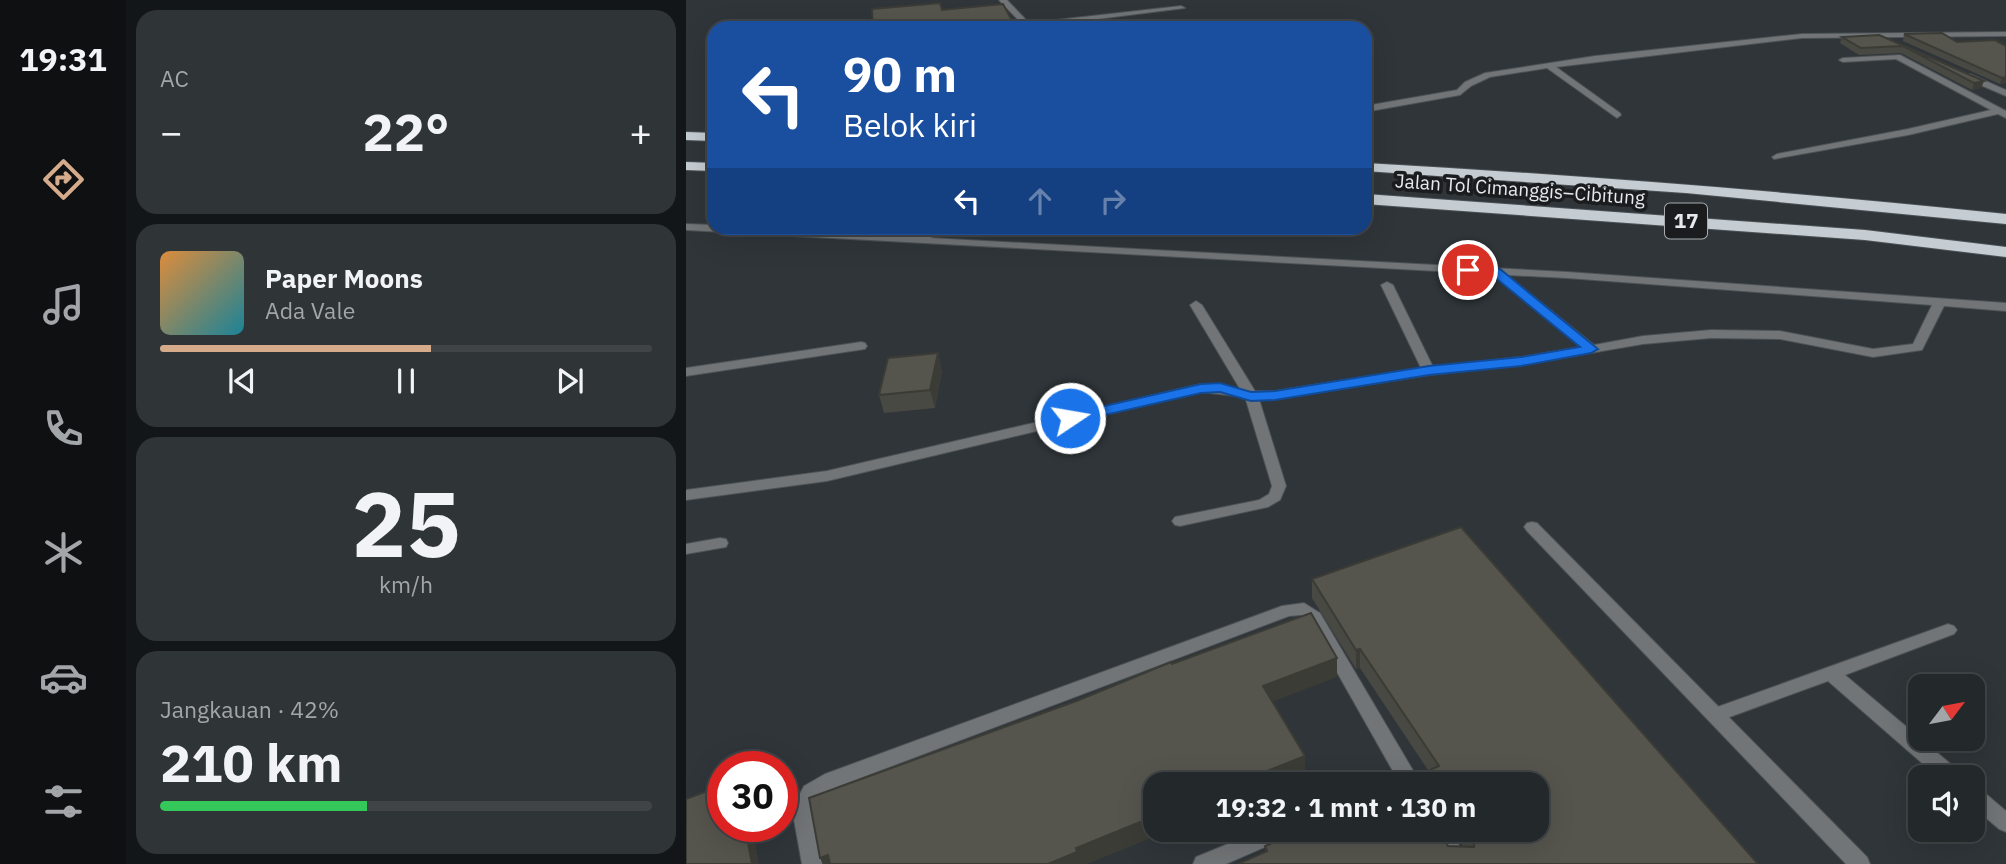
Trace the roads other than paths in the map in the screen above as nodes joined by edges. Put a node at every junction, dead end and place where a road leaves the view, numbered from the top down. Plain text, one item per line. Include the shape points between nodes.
1 (1003, 0) edge
2 (1181, 8) dead end
3 (1023, 21) edge
4 (1077, 21) edge
5 (1874, 34) junction
6 (2006, 34) edge
7 (1898, 44) edge
8 (1843, 60) dead end
9 (1548, 65) junction
10 (1958, 71) edge
11 (2006, 93) edge
12 (1372, 108) edge
13 (1996, 112) junction
14 (1617, 115) dead end
15 (2006, 116) edge
16 (686, 136) edge
17 (707, 137) edge
18 (1777, 157) dead end
19 (686, 166) edge
20 (707, 167) edge
21 (1372, 167) edge
22 (1372, 200) edge
23 (2006, 219) edge
24 (686, 227) edge
25 (707, 228) edge
26 (827, 235) edge
27 (928, 235) edge
28 (915, 240) junction
29 (2006, 252) edge
30 (1496, 272) junction
31 (1387, 285) dead end
32 (1940, 302) junction
33 (1196, 305) dead end
34 (2006, 307) edge
35 (861, 346) dead end
36 (1591, 349) junction
37 (1429, 370) junction
38 (686, 372) edge
39 (1251, 396) junction
40 (686, 495) edge
41 (1180, 522) dead end
42 (1532, 527) dead end
43 (1948, 630) dead end
44 (1830, 673) junction
45 (1716, 715) junction
46 (1938, 765) edge
47 (1397, 772) edge
48 (1985, 805) edge
49 (2006, 823) edge
50 (1255, 842) edge
51 (1446, 842) edge
52 (812, 864) edge
53 (1203, 864) edge
54 (1460, 864) edge
55 (1860, 864) edge

1 - 3 street
2 - 4 street
5 - 6 street
5 - 7 street
5 - 9 street via 1776,38
8 - 13 street via 1897,57
9 - 12 street via 1488,75 1460,92
9 - 14 street
10 - 11 street
13 - 15 street
13 - 18 street
16 - 17 highway
19 - 20 highway
21 - 23 highway, Jalan Tol Cimanggis–Cibitung / 17 via 1846,202
22 - 29 highway, Jalan Tol Cimanggis–Cibitung / 17 via 1866,235
24 - 25 street
26 - 28 street
27 - 28 street
28 - 30 street
30 - 32 street
30 - 36 street
31 - 37 street
32 - 34 street
32 - 36 street via 1918,347 1873,353 1780,335 1725,334
33 - 39 street
35 - 38 street
36 - 37 street via 1521,362
37 - 39 street
39 - 40 street via 1201,388 827,476
39 - 41 street via 1279,486 1275,497 1239,511
42 - 45 street
43 - 44 street
44 - 45 street
44 - 46 street
45 - 55 street
47 - 52 street via 1314,617 1304,609 1289,610 832,780 811,792 802,809
48 - 49 street
50 - 53 street
51 - 54 street

